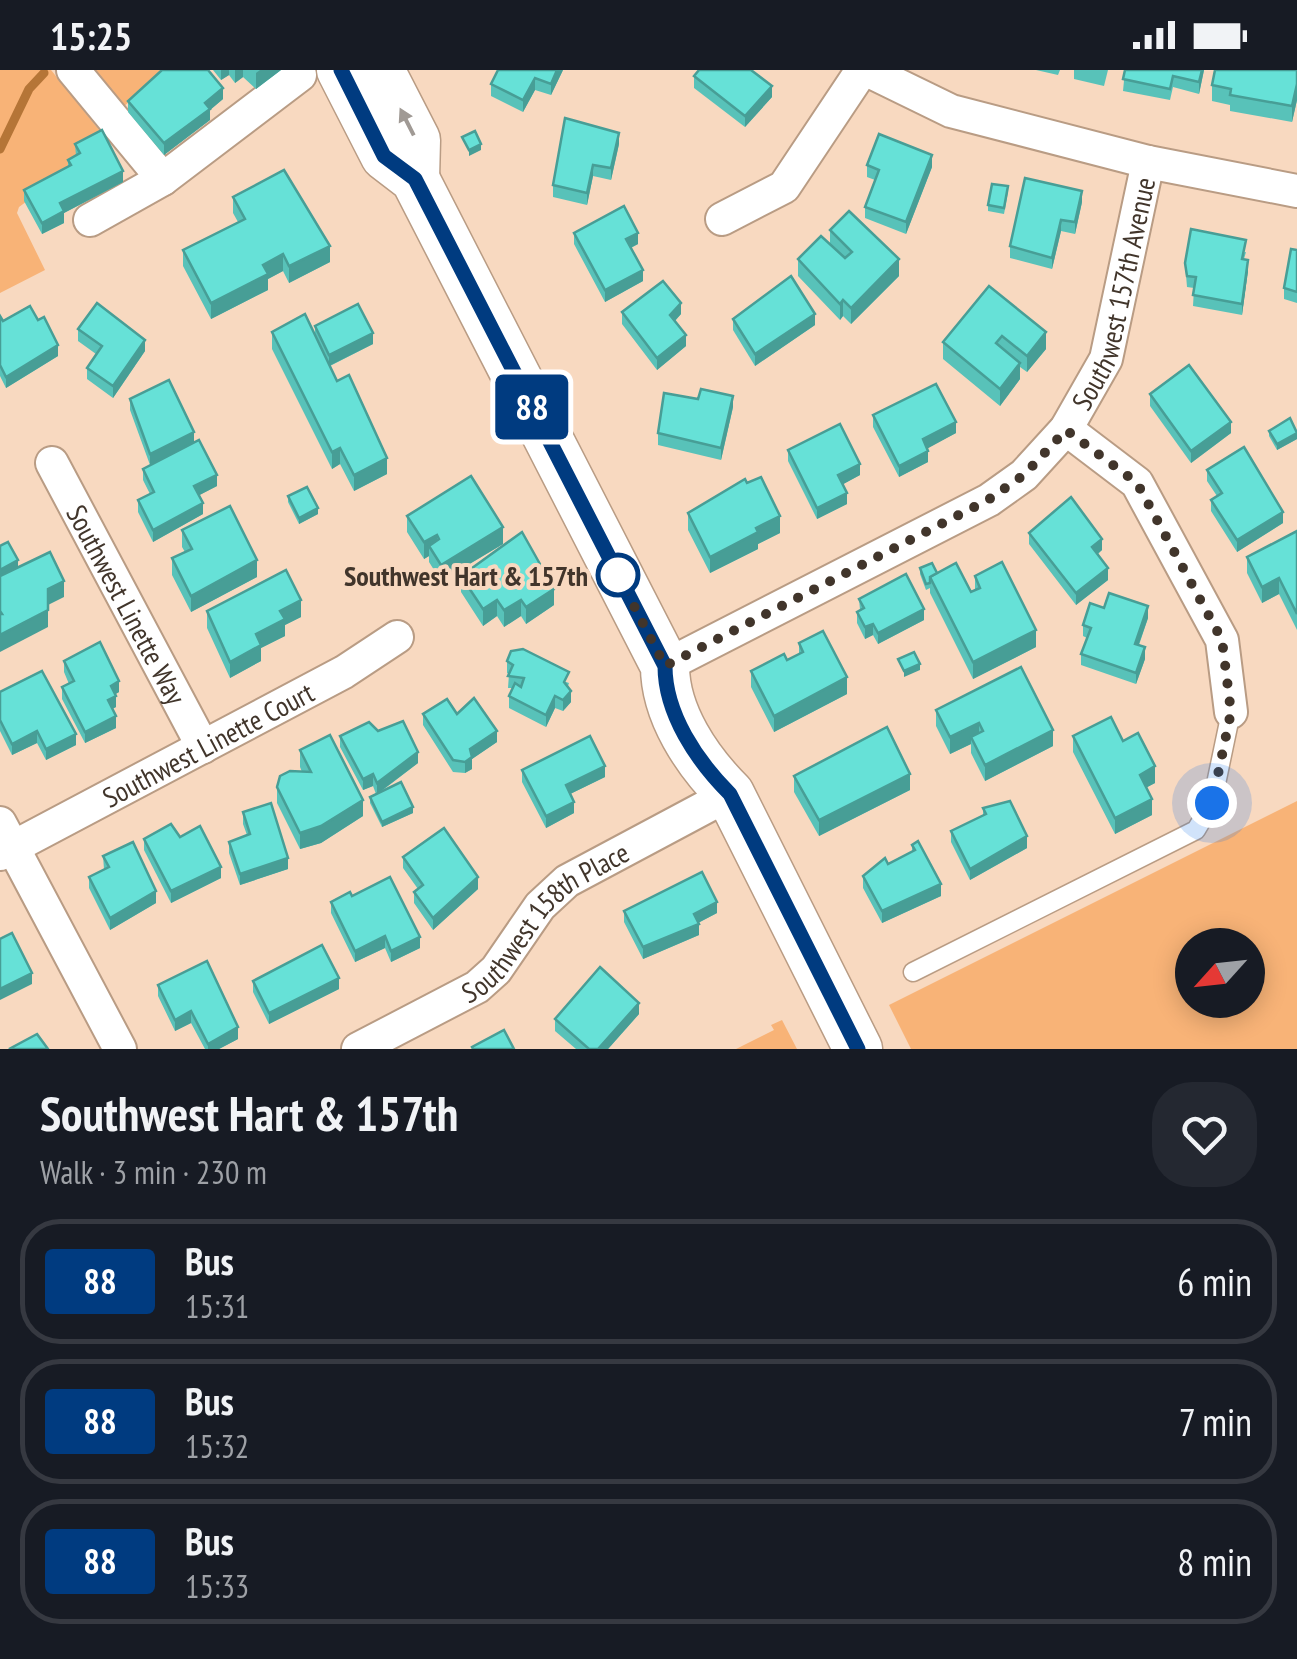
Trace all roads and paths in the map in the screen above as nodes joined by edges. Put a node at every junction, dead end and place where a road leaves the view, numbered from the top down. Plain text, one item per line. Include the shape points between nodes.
1 (73, 70) edge
2 (380, 70) edge
3 (864, 70) edge
4 (321, 72) edge
5 (1148, 162) junction
6 (163, 178) junction
7 (415, 179) junction
8 (1297, 192) edge
9 (722, 219) dead end
10 (90, 220) dead end
11 (1066, 430) junction
12 (52, 462) dead end
13 (397, 637) dead end
14 (665, 666) junction
15 (1231, 712) joint
16 (203, 747) junction
17 (730, 794) junction
18 (5, 841) edge
19 (913, 972) dead end
20 (120, 1049) edge
21 (358, 1049) edge
22 (858, 1049) edge

1 - 6 street
7 -> 2 main road via 416,140
3 - 5 street via 951,111
3 - 9 street via 784,187
4 - 6 street
4 - 7 main road via 384,156
5 - 8 street
5 - 11 street, Southwest 157th Avenue via 1106,359
6 - 10 street
7 - 14 main road
11 - 14 street, Southwest 157th Avenue via 1024,475 988,500
11 - 15 street via 1137,483 1222,640
12 - 16 street, Southwest Linette Way
13 - 16 street, Southwest Linette Court
14 - 17 main road via 665,691 702,766
15 - 19 lane via 1212,803 1196,830
16 - 18 street, Southwest Linette Court
17 - 21 street, Southwest 158th Place via 567,880 477,988
17 - 22 main road
18 - 20 street

